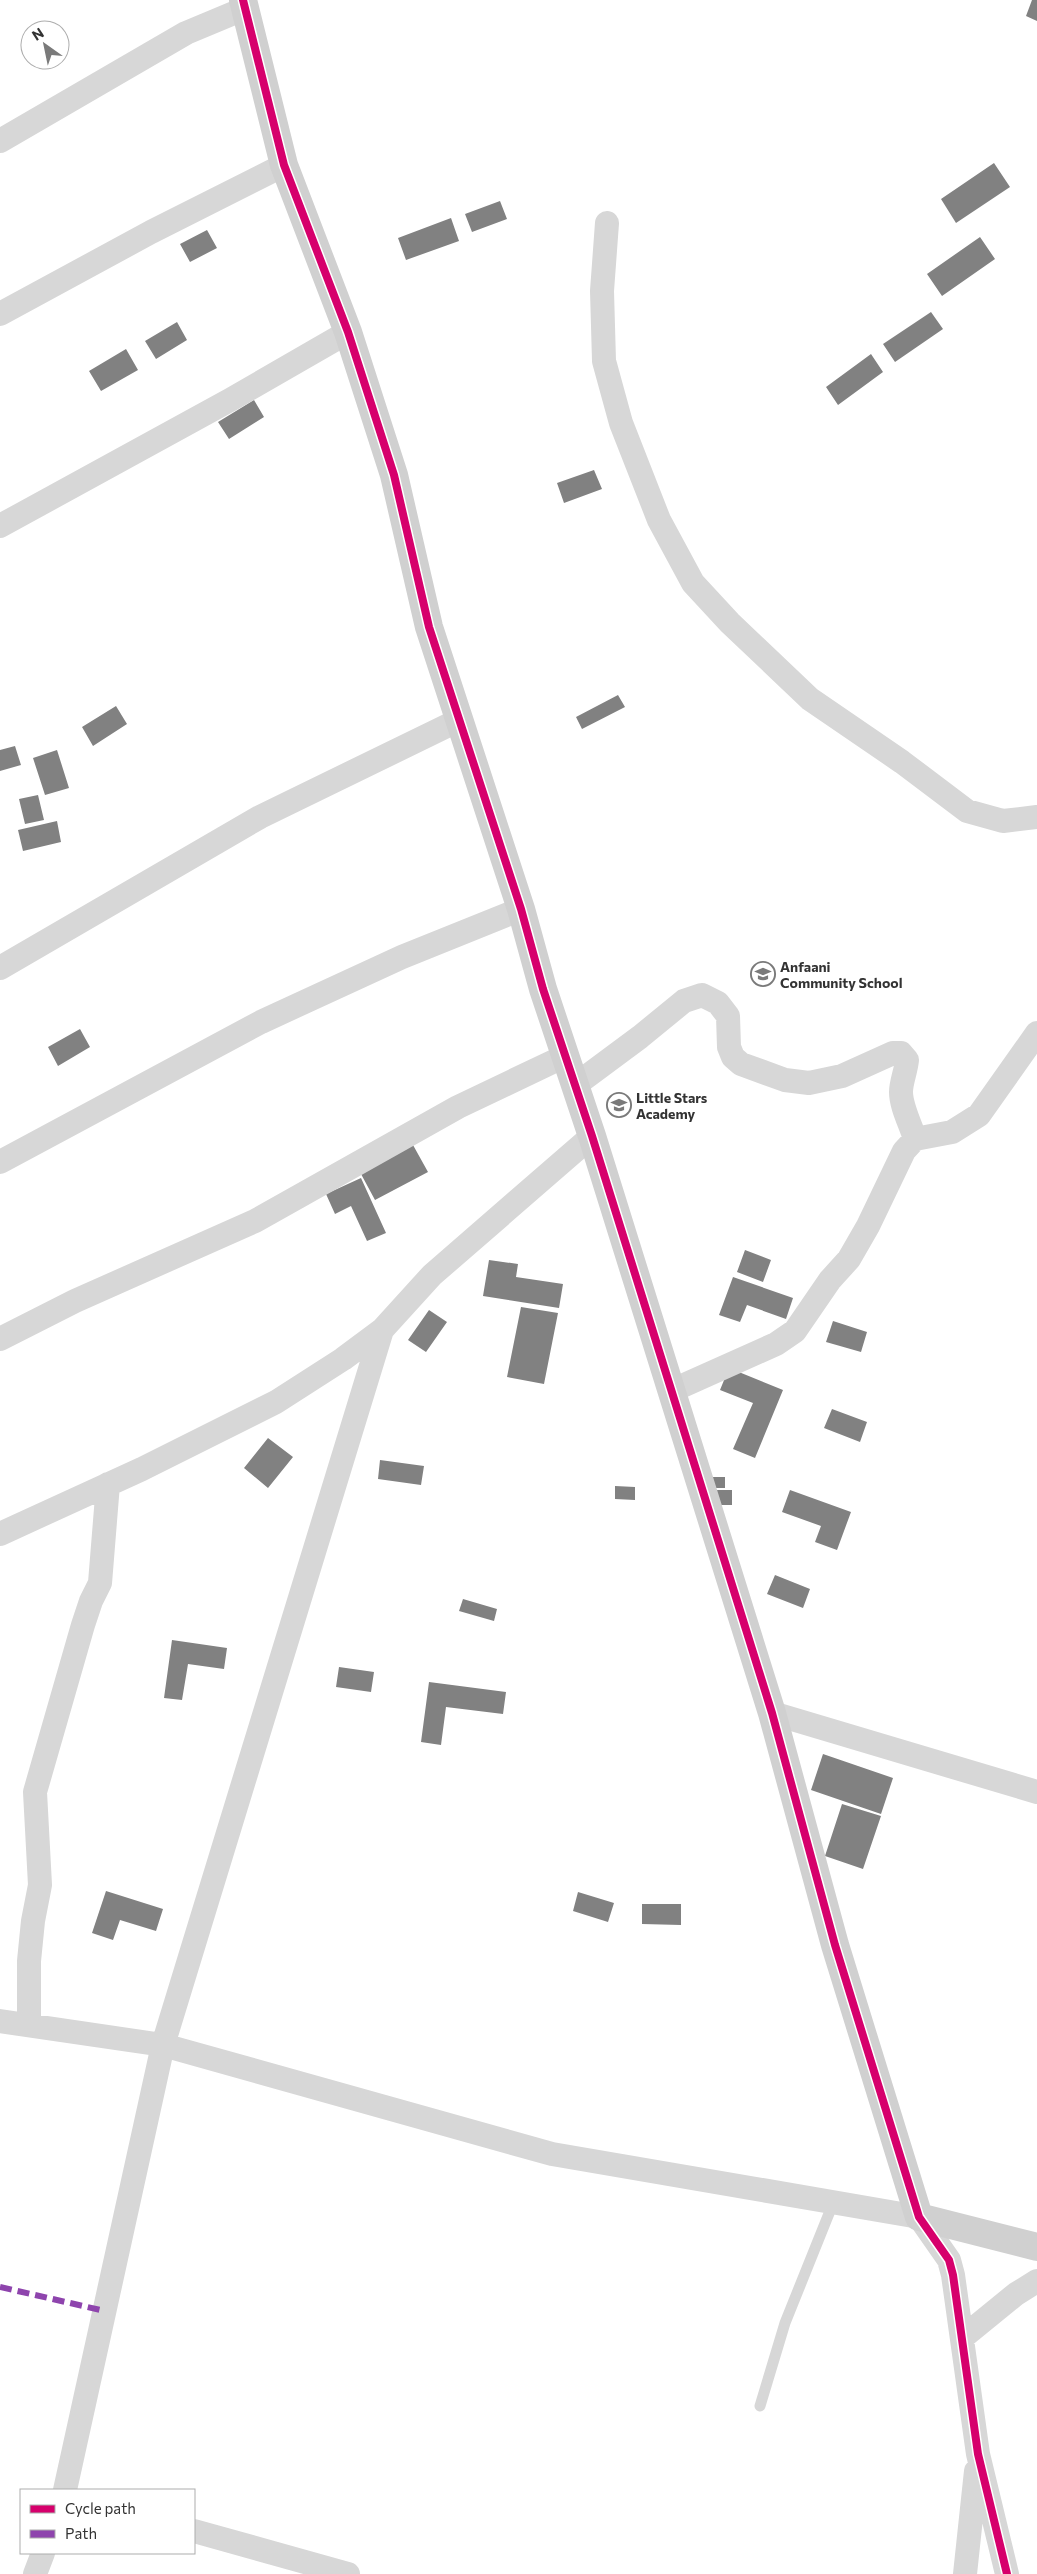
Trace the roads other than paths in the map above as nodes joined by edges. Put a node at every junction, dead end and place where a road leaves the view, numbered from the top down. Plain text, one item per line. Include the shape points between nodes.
1 (245, 4) edge
2 (0, 141) edge
3 (284, 165) junction
4 (608, 223) dead end
5 (0, 314) edge
6 (348, 332) junction
7 (0, 526) edge
8 (459, 720) junction
9 (1037, 817) edge
10 (520, 909) junction
11 (0, 968) edge
12 (1037, 1033) edge
13 (565, 1056) junction
14 (574, 1086) junction
15 (592, 1136) junction
16 (915, 1139) junction
17 (0, 1162) edge
18 (382, 1330) junction
19 (0, 1339) edge
20 (671, 1391) junction
21 (108, 1484) junction
22 (0, 1534) edge
23 (772, 1713) junction
24 (1037, 1792) edge
25 (0, 2021) edge
26 (29, 2024) junction
27 (163, 2044) junction
28 (834, 2201) junction
29 (919, 2217) junction
30 (1037, 2247) edge
31 (1037, 2281) edge
32 (962, 2338) junction
33 (760, 2406) dead end
34 (978, 2454) junction
35 (65, 2489) edge
36 (195, 2531) edge
37 (43, 2554) edge
38 (35, 2574) edge
39 (348, 2574) edge
40 (964, 2574) edge
41 (1006, 2574) edge

1 - 2 street via 186,33
1 - 3 street
3 - 5 street
3 - 6 street
4 - 9 street via 602,290 604,361 620,422 659,520 693,583 810,699 902,762 967,812 1003,821
6 - 7 street
6 - 8 street via 394,475 429,627
8 - 10 street
8 - 11 street via 260,817
10 - 13 street
10 - 17 street via 402,957 261,1022
12 - 16 street via 979,1115 952,1132
13 - 14 street
13 - 19 street via 458,1107 255,1221 75,1301
14 - 15 street
14 - 16 street via 684,1001 702,995 718,1003 728,1016 729,1047 733,1057 741,1064 784,1080 808,1083 842,1076 893,1053 901,1053 907,1060 902,1100
15 - 18 street via 432,1275
15 - 20 street
16 - 20 street via 904,1151 849,1259 830,1280 795,1331 776,1344
18 - 21 street via 276,1402
18 - 27 street
20 - 23 street
21 - 22 street
21 - 26 street via 100,1583 83,1625 35,1792 40,1885 29,1961
23 - 24 street
23 - 29 street via 835,1945
25 - 26 street
26 - 27 street
27 - 28 street via 552,2154
27 - 35 street
28 - 29 street
28 - 33 lane via 785,2323
29 - 30 street
29 - 32 street via 949,2260
31 - 32 street
32 - 34 street
34 - 40 street
34 - 41 street
36 - 39 street
37 - 38 street

